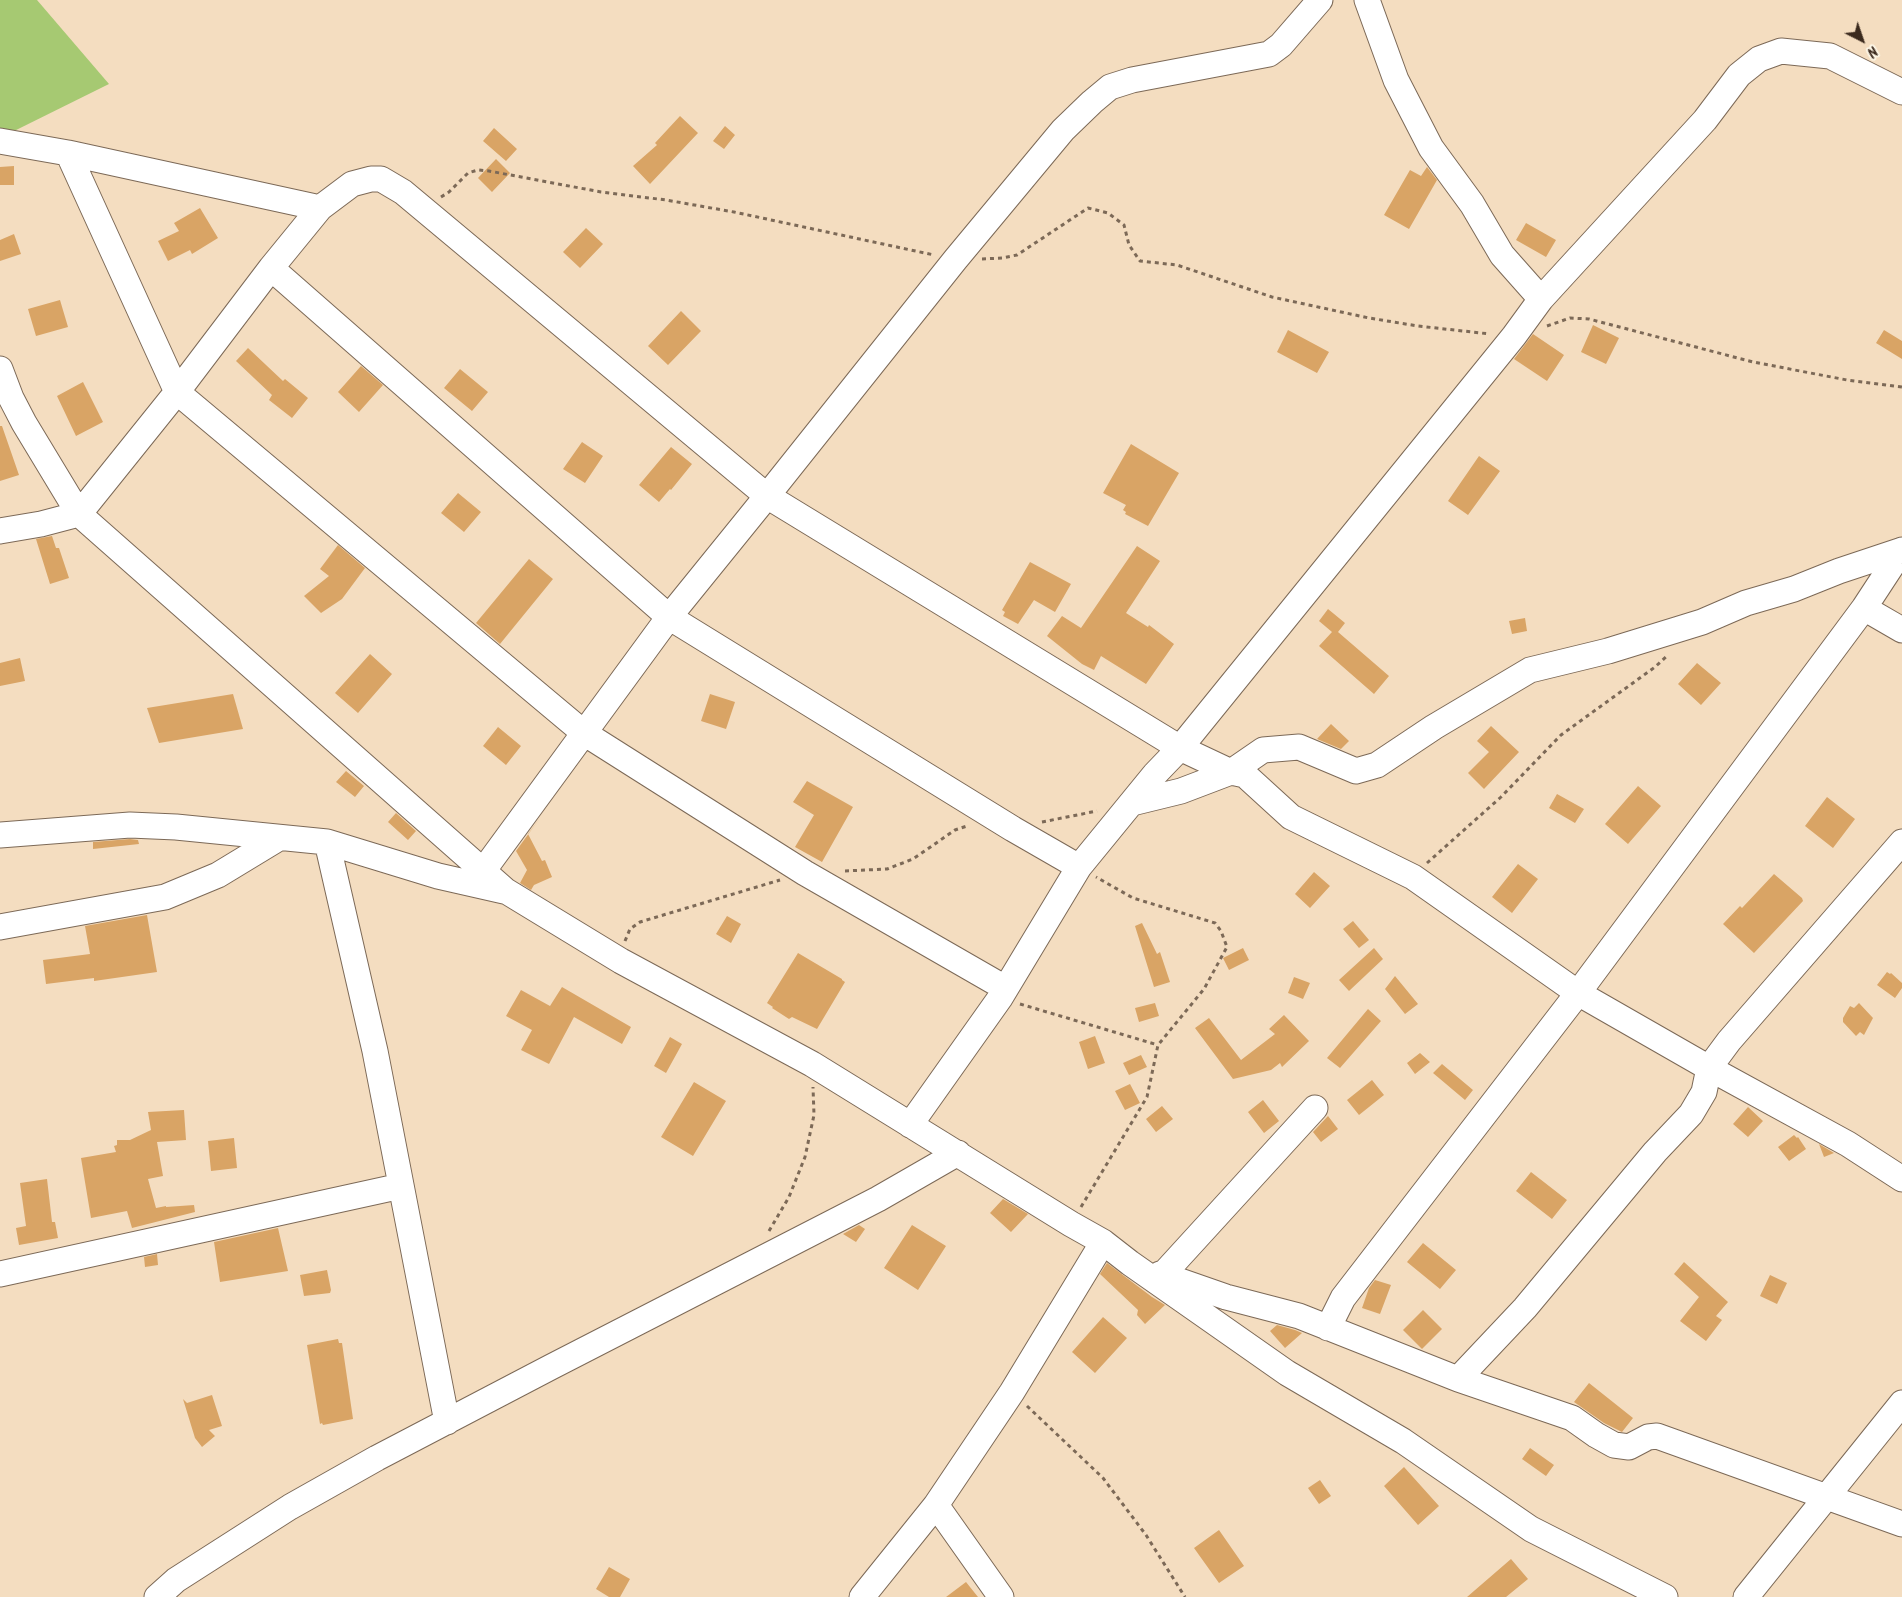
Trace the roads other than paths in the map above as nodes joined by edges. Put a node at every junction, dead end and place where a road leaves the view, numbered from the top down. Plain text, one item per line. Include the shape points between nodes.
1 (1320, 0) edge
2 (1367, 0) edge
3 (1902, 92) edge
4 (0, 141) edge
5 (68, 153) junction
6 (320, 208) junction
7 (271, 268) junction
8 (1541, 299) junction
9 (0, 369) edge
10 (177, 392) junction
11 (767, 496) junction
12 (79, 514) junction
13 (0, 531) edge
14 (1902, 550) edge
15 (1864, 608) junction
16 (669, 617) junction
17 (1902, 630) edge
18 (584, 733) junction
19 (1180, 748) junction
20 (1231, 772) junction
21 (1132, 803) junction
22 (0, 835) edge
23 (279, 838) junction
24 (327, 842) junction
25 (1902, 842) edge
26 (1079, 867) junction
27 (483, 871) junction
28 (506, 891) junction
29 (0, 927) edge
30 (1003, 993) junction
31 (1578, 993) junction
32 (1709, 1068) junction
33 (1315, 1108) dead end
34 (910, 1125) junction
35 (958, 1153) junction
36 (1902, 1179) edge
37 (402, 1186) junction
38 (1103, 1242) junction
39 (0, 1274) edge
40 (1160, 1278) junction
41 (1328, 1328) junction
42 (1458, 1378) junction
43 (1902, 1403) edge
44 (447, 1422) junction
45 (1827, 1496) junction
46 (936, 1505) junction
47 (1902, 1524) edge
48 (157, 1597) edge
49 (862, 1597) edge
50 (1001, 1597) edge
51 (1664, 1597) edge
52 (1746, 1597) edge

1 - 11 street via 1281,45 1269,54 1132,80 1110,87 1092,102 1063,130 955,260
2 - 8 street via 1396,80 1431,148 1472,204 1502,254
3 - 8 street via 1830,56 1780,51 1760,59 1739,75 1706,120
4 - 5 street
5 - 6 street
5 - 10 street
6 - 7 street
6 - 11 street via 352,184 371,179 381,179 403,192
7 - 10 street
7 - 16 street
8 - 19 street
9 - 12 street via 24,423
10 - 12 street
10 - 18 street
11 - 16 street
11 - 19 street
12 - 13 street
12 - 27 street
14 - 15 street
14 - 20 street via 1746,603 1702,622 1608,651 1530,670 1377,765 1356,770 1299,747 1263,750
15 - 17 street
15 - 31 street
16 - 18 street
16 - 26 street
18 - 27 street
18 - 30 street
19 - 20 street
19 - 21 street
20 - 21 street via 1181,791
20 - 31 street via 1245,775 1291,816 1413,876
21 - 26 street
22 - 23 street via 130,825
23 - 24 street
23 - 29 street via 218,875 166,898
24 - 28 street via 438,876
24 - 37 street
25 - 32 street
26 - 30 street
27 - 28 street
28 - 34 street via 621,961 812,1064
30 - 34 street
31 - 32 street
31 - 41 street via 1343,1298
32 - 36 street via 1848,1144
32 - 42 street via 1704,1092 1691,1114 1655,1152 1525,1308
33 - 40 street
34 - 35 street
35 - 38 street
35 - 44 street via 878,1199
37 - 39 street
37 - 44 street
38 - 40 street via 1130,1263
38 - 46 street via 1012,1392
40 - 41 street via 1299,1316
40 - 51 street via 1287,1372 1403,1441 1532,1529
41 - 42 street
42 - 45 street via 1572,1418 1614,1445 1629,1447 1657,1436
43 - 45 street
44 - 48 street via 290,1507 176,1580
45 - 47 street
45 - 52 street
46 - 49 street
46 - 50 street

